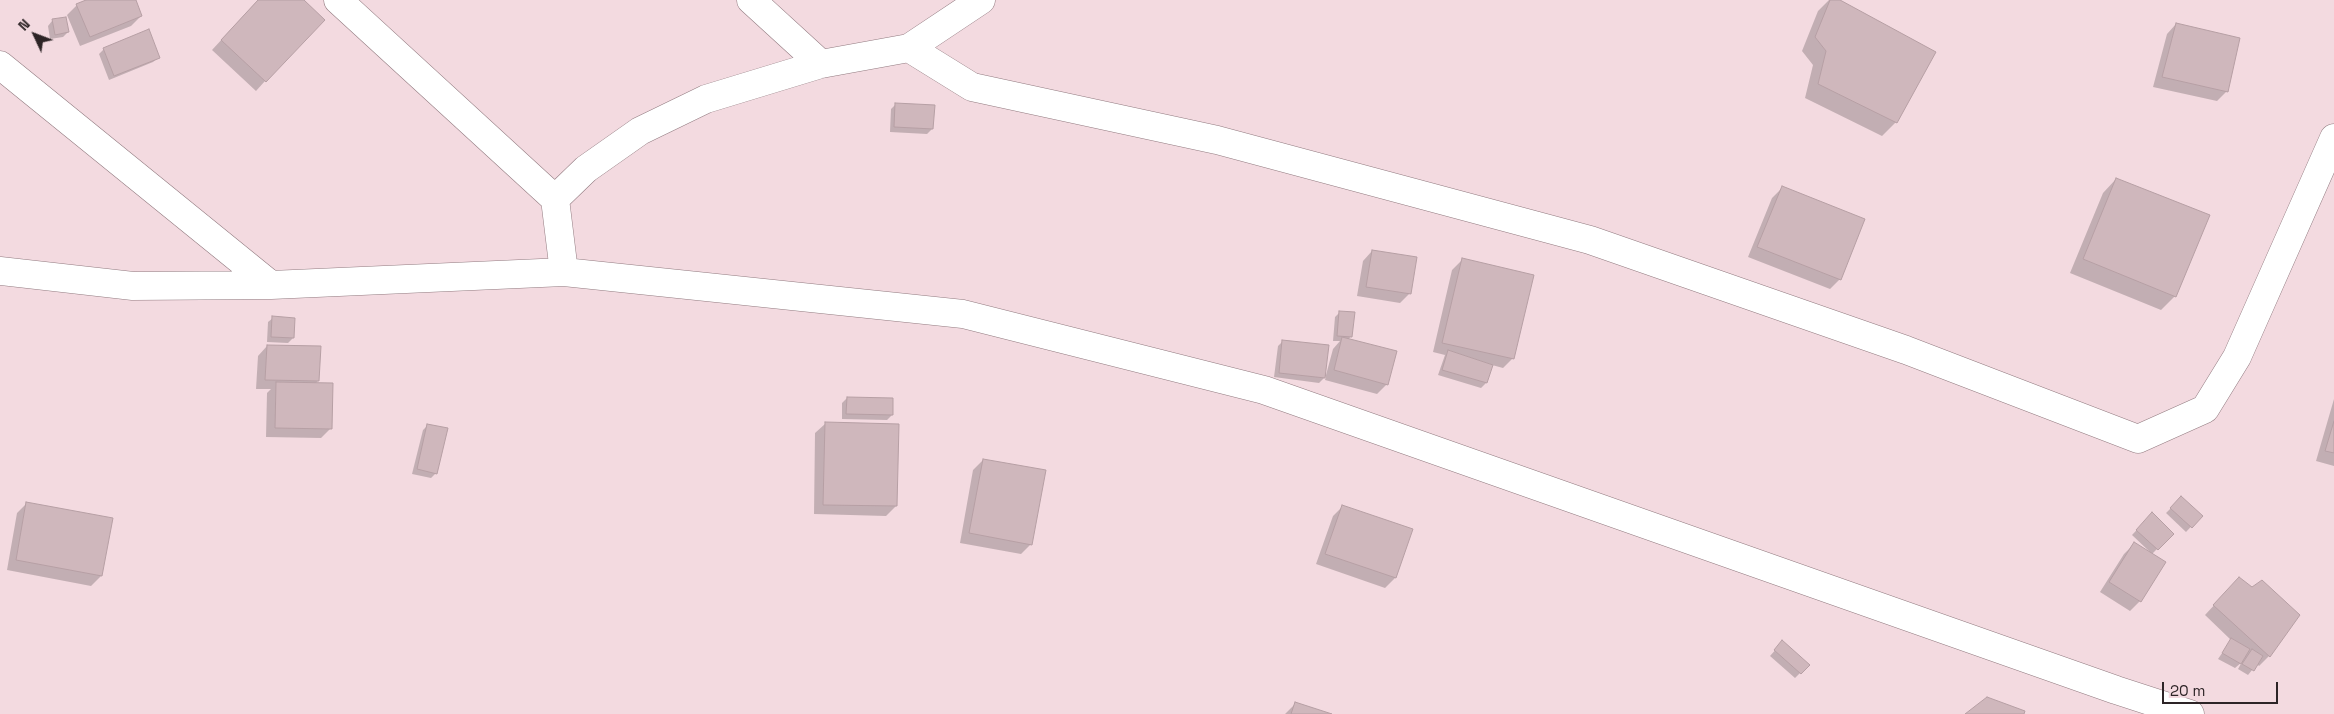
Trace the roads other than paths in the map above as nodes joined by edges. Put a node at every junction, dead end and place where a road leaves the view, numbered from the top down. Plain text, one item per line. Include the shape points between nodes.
1 (338, 0) edge
2 (751, 0) edge
3 (981, 0) edge
4 (909, 48) junction
5 (821, 64) junction
6 (0, 65) edge
7 (2334, 138) edge
8 (555, 199) junction
9 (0, 271) edge
10 (564, 272) junction
11 (271, 285) junction
12 (2190, 714) edge

1 - 8 street
2 - 5 street
3 - 4 street
4 - 5 street
4 - 7 street via 972,87 1217,140 1590,240 1906,350 2138,439 2205,409 2237,357
5 - 8 street via 706,99 640,130 586,169
6 - 11 street
8 - 10 street
9 - 11 street via 132,286
10 - 11 street
10 - 12 street via 963,314 1264,390

